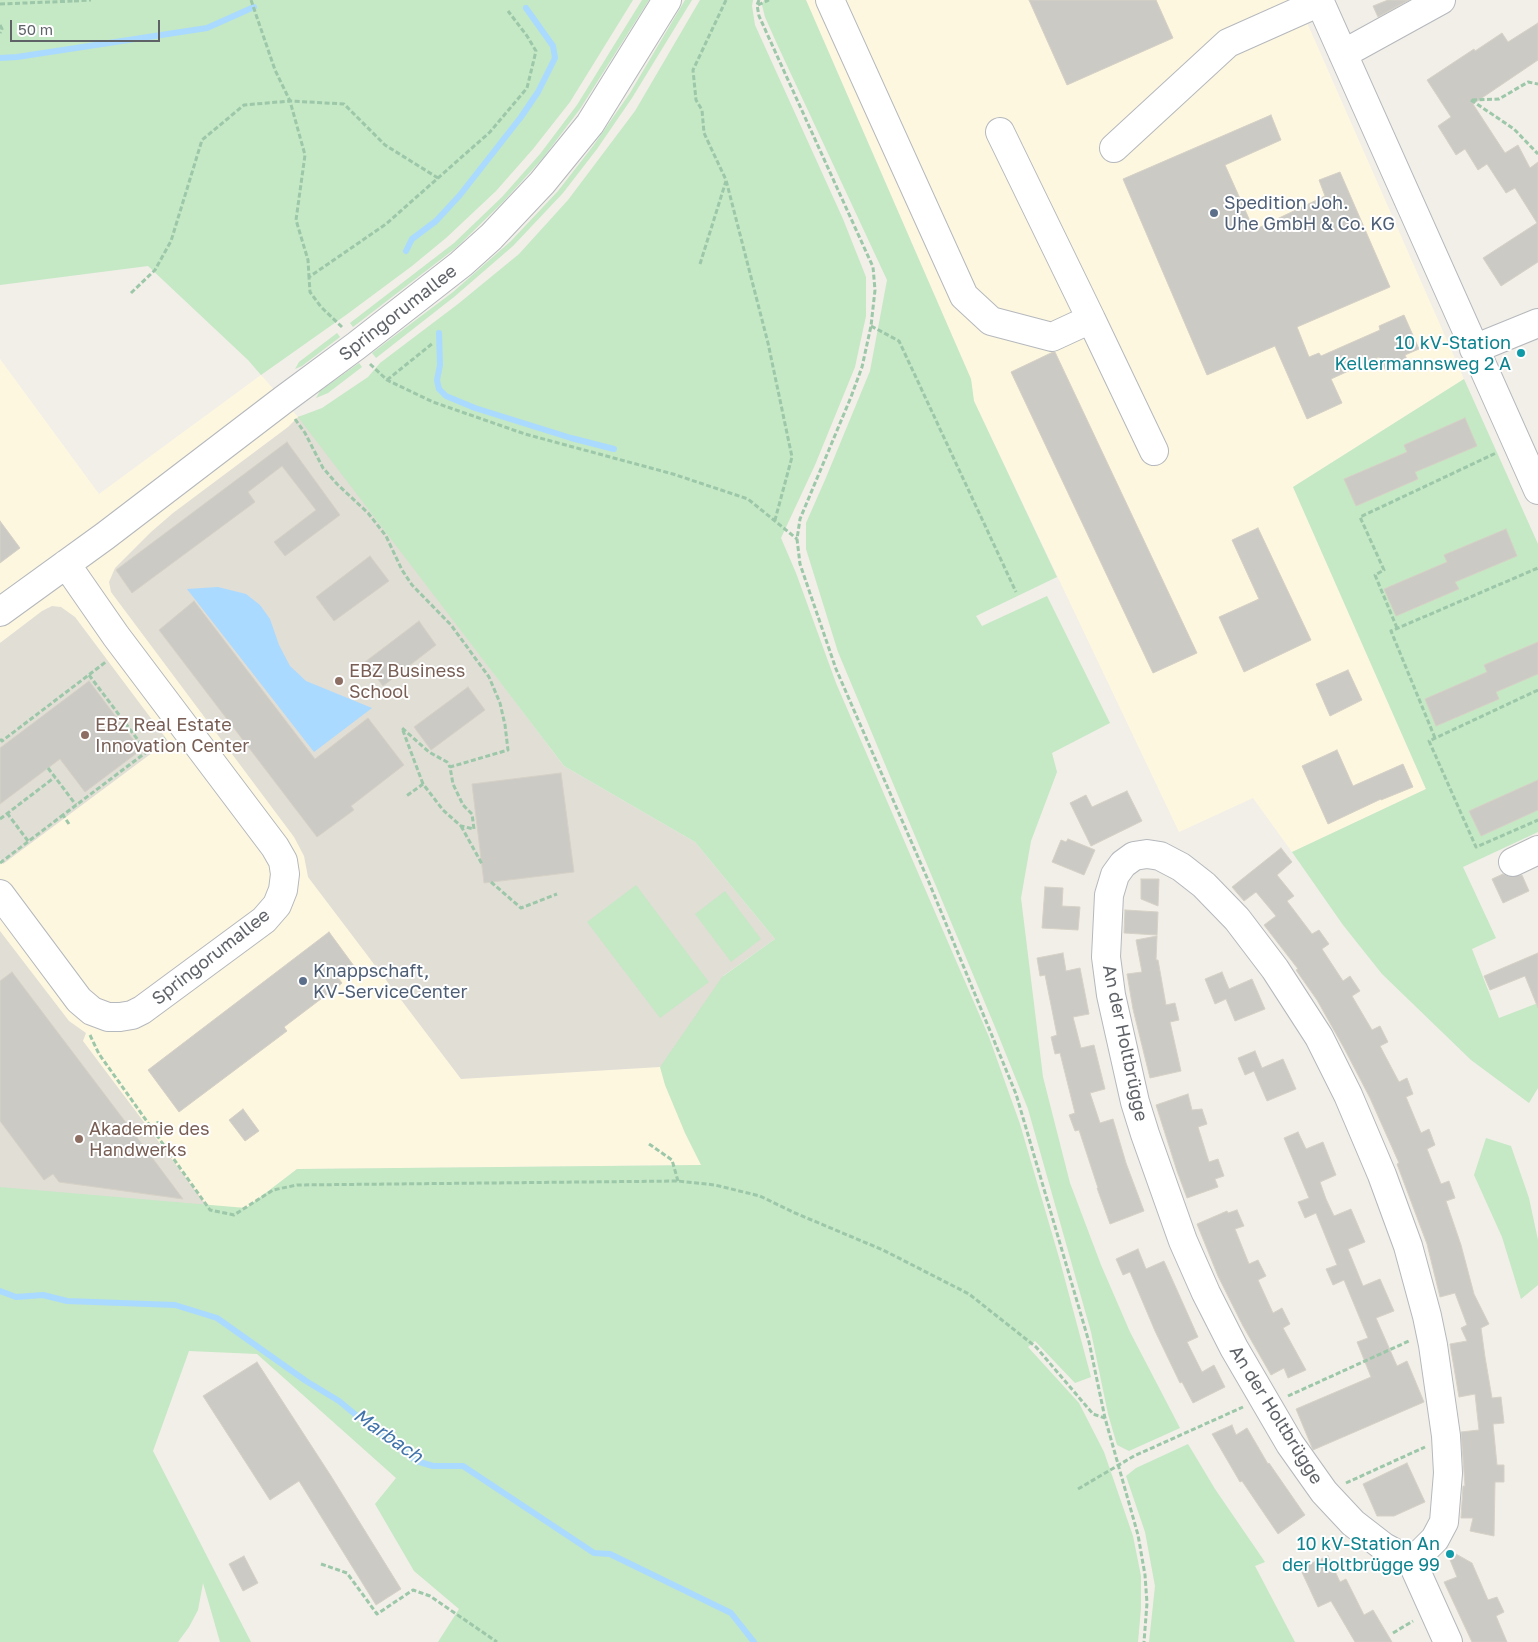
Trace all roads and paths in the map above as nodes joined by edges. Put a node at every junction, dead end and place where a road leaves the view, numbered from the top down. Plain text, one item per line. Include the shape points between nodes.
1 (91, 0) edge
2 (251, 0) edge
3 (668, 0) edge
4 (726, 0) edge
5 (759, 0) edge
6 (769, 0) edge
7 (830, 0) edge
8 (1441, 0) edge
9 (74, 1) edge
10 (1320, 1) edge
11 (0, 4) edge
12 (757, 5) junction
13 (508, 11) dead end
14 (0, 25) edge
15 (0, 33) edge
16 (1343, 54) junction
17 (1538, 84) edge
18 (290, 101) junction
19 (1000, 132) dead end
20 (1114, 148) dead end
21 (1538, 154) edge
22 (438, 178) junction
23 (726, 180) junction
24 (700, 264) dead end
25 (309, 277) junction
26 (131, 293) dead end
27 (1091, 319) junction
28 (1538, 323) edge
29 (871, 326) junction
30 (433, 343) dead end
31 (356, 346) junction
32 (1474, 349) junction
33 (387, 380) junction
34 (283, 400) junction
35 (1154, 451) dead end
36 (1494, 455) dead end
37 (1538, 490) edge
38 (775, 520) junction
39 (798, 538) junction
40 (66, 564) junction
41 (1538, 568) edge
42 (1016, 592) dead end
43 (0, 612) edge
44 (1397, 628) junction
45 (108, 661) dead end
46 (89, 675) junction
47 (1538, 690) edge
48 (183, 724) junction
49 (16, 730) junction
50 (19, 734) dead end
51 (1435, 738) junction
52 (0, 739) edge
53 (147, 752) junction
54 (450, 767) junction
55 (48, 768) dead end
56 (55, 777) junction
57 (423, 784) junction
58 (405, 797) dead end
59 (76, 805) junction
60 (7, 813) junction
61 (63, 815) junction
62 (0, 819) edge
63 (1538, 820) edge
64 (69, 824) dead end
65 (461, 826) junction
66 (28, 842) junction
67 (1538, 850) edge
68 (1513, 862) dead end
69 (0, 863) edge
70 (482, 864) dead end
71 (492, 882) dead end
72 (0, 894) edge
73 (556, 894) dead end
74 (88, 1029) dead end
75 (158, 1121) dead end
76 (158, 1138) junction
77 (649, 1144) dead end
78 (678, 1182) junction
79 (1431, 1331) junction
80 (1264, 1402) junction
81 (1105, 1418) junction
82 (1446, 1436) junction
83 (1118, 1465) junction
84 (1349, 1482) dead end
85 (1078, 1489) dead end
86 (1412, 1562) junction
87 (321, 1564) dead end
88 (497, 1642) edge
89 (1144, 1642) edge
90 (1448, 1642) edge

1 - 9 path
2 - 18 path via 275,70
3 - 31 street, Springorumallee via 590,124 518,210 461,264
4 - 23 path via 693,70 704,133
5 - 12 path
6 - 12 path
7 - 27 street via 964,296 991,322 1052,337
8 - 16 street
9 - 11 path
10 - 16 street
10 - 20 street via 1228,43
12 - 29 path via 759,16 873,268
13 - 22 path via 536,51 527,88 490,132
14 - 15 path
16 - 32 street
17 - 21 path via 1528,82 1499,99 1471,100 1514,129
18 - 22 path via 344,104 385,145
18 - 25 path via 305,155 296,220 308,260
18 - 26 path via 244,106 202,140 172,241 156,270
19 - 27 street
22 - 25 path via 386,224
23 - 24 path
23 - 38 path via 768,343 792,457
25 - 31 path via 310,292
27 - 35 street
28 - 32 street
29 - 39 path via 862,367 800,519
29 - 42 path via 899,341
30 - 33 path
31 - 33 path
31 - 34 street, Springorumallee
32 - 37 street
33 - 38 path via 433,402 525,434 720,488 748,499
34 - 40 street, Springorumallee
34 - 54 path via 323,468 368,513 386,536 412,585 451,625 490,677 504,718 508,750
36 - 44 path via 1360,517 1384,570 1375,575
38 - 39 path
39 - 81 path via 800,564 836,669 1016,1094 1089,1342
40 - 43 street, Springorumallee
40 - 48 street, Springorumallee
41 - 44 path
44 - 51 path via 1391,631
45 - 46 path
46 - 49 path
46 - 53 path
47 - 51 path
48 - 53 path
48 - 72 street, Springorumallee via 283,861 283,890 277,906 264,920 142,1010 132,1015 108,1017 79,1000
49 - 50 path
49 - 52 path via 2,741
51 - 63 path via 1430,741 1476,848
53 - 59 path
54 - 57 path via 402,728
54 - 65 path via 453,784 463,805 472,814 474,829
55 - 56 path
56 - 59 path
56 - 60 path
57 - 58 path
57 - 65 path via 443,810
59 - 61 path
60 - 62 path
60 - 66 path
61 - 64 path
61 - 66 path
65 - 70 path
66 - 69 path
67 - 68 street
71 - 73 path via 520,908
74 - 76 path via 99,1054
75 - 76 path
76 - 78 path via 210,1210 234,1215 273,1190 297,1185
77 - 78 path via 672,1160
78 - 81 path via 715,1185 760,1196 883,1250 969,1294 1036,1348 1093,1414
79 - 80 path
79 - 80 street, An der Holtbrügge via 1408,1246 1385,1182 1344,1086 1305,1014 1237,919 1204,885 1160,856 1134,856 1115,875 1109,895 1106,956 1111,995 1130,1079 1145,1134 1183,1241 1206,1293
79 - 82 street, An der Holtbrügge
80 - 83 path
80 - 86 street, An der Holtbrügge via 1328,1496 1372,1539
81 - 83 path
82 - 84 path via 1434,1438 1426,1447
82 - 86 street, An der Holtbrügge via 1448,1473 1444,1522 1436,1539
83 - 85 path
83 - 89 path via 1138,1535 1145,1575
86 - 90 street
87 - 88 path via 347,1573 377,1614 413,1590 430,1596

